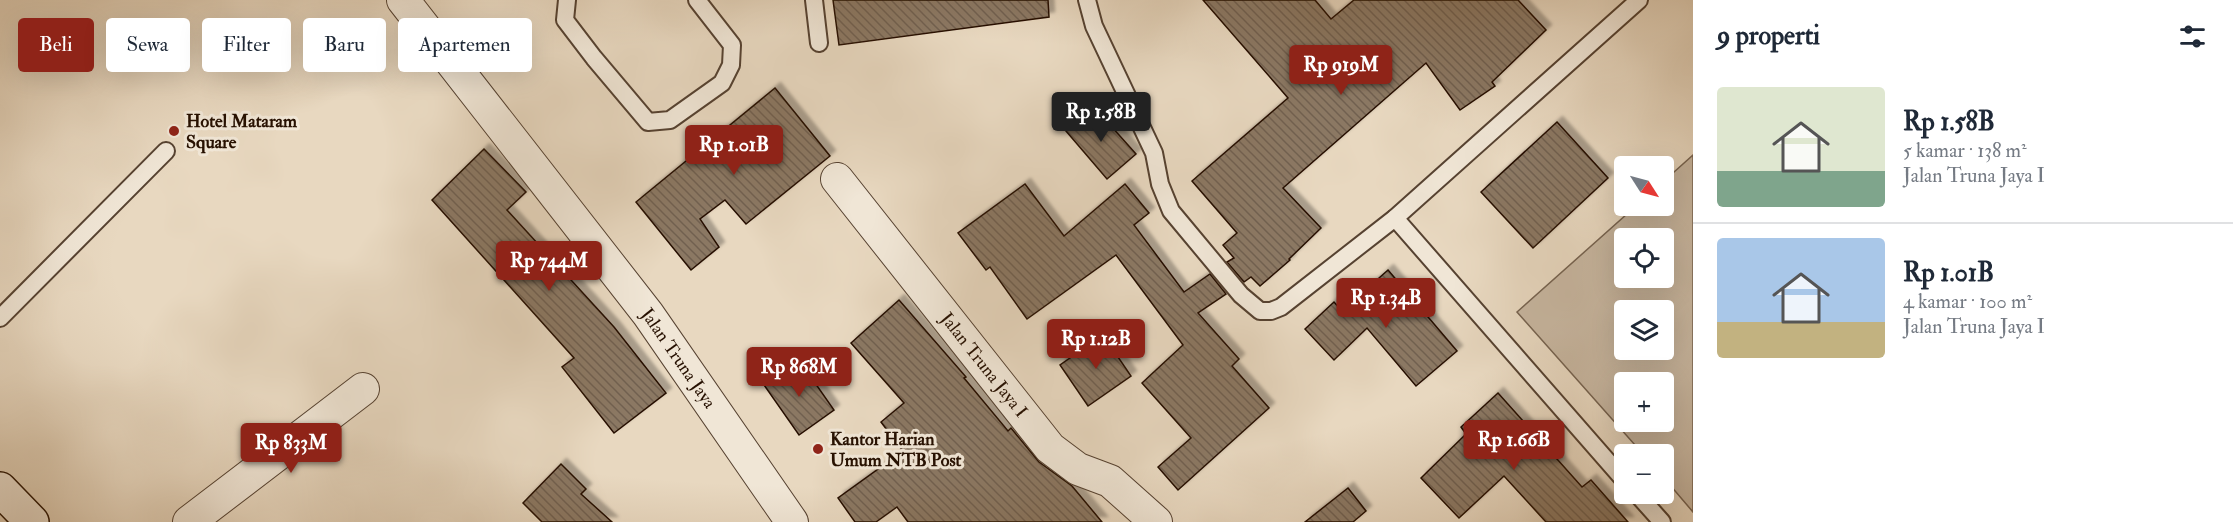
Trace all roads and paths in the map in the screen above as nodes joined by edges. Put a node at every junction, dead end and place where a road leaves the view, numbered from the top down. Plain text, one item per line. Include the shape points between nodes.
1 (403, 0) edge
2 (567, 0) edge
3 (697, 0) edge
4 (814, 0) edge
5 (1088, 0) edge
6 (1639, 0) edge
7 (819, 43) dead end
8 (166, 151) dead end
9 (837, 179) dead end
10 (1395, 219) junction
11 (0, 318) edge
12 (363, 389) dead end
13 (1614, 469) edge
14 (0, 489) edge
15 (1646, 504) edge
16 (32, 522) edge
17 (189, 522) edge
18 (792, 522) edge
19 (1156, 522) edge
20 (1662, 522) edge

1 - 18 street, Jalan Truna Jaya via 648,314
2 - 3 lane via 565,20 648,122 670,120 722,83 731,66 732,45
4 - 7 lane
5 - 10 lane via 1094,26 1154,153 1171,211 1241,295 1260,311 1281,307
6 - 10 lane
8 - 11 lane
9 - 19 street, Jalan Truna Jaya I via 1050,448 1078,469 1110,481
10 - 13 lane
12 - 17 street
14 - 16 main road
15 - 20 lane

